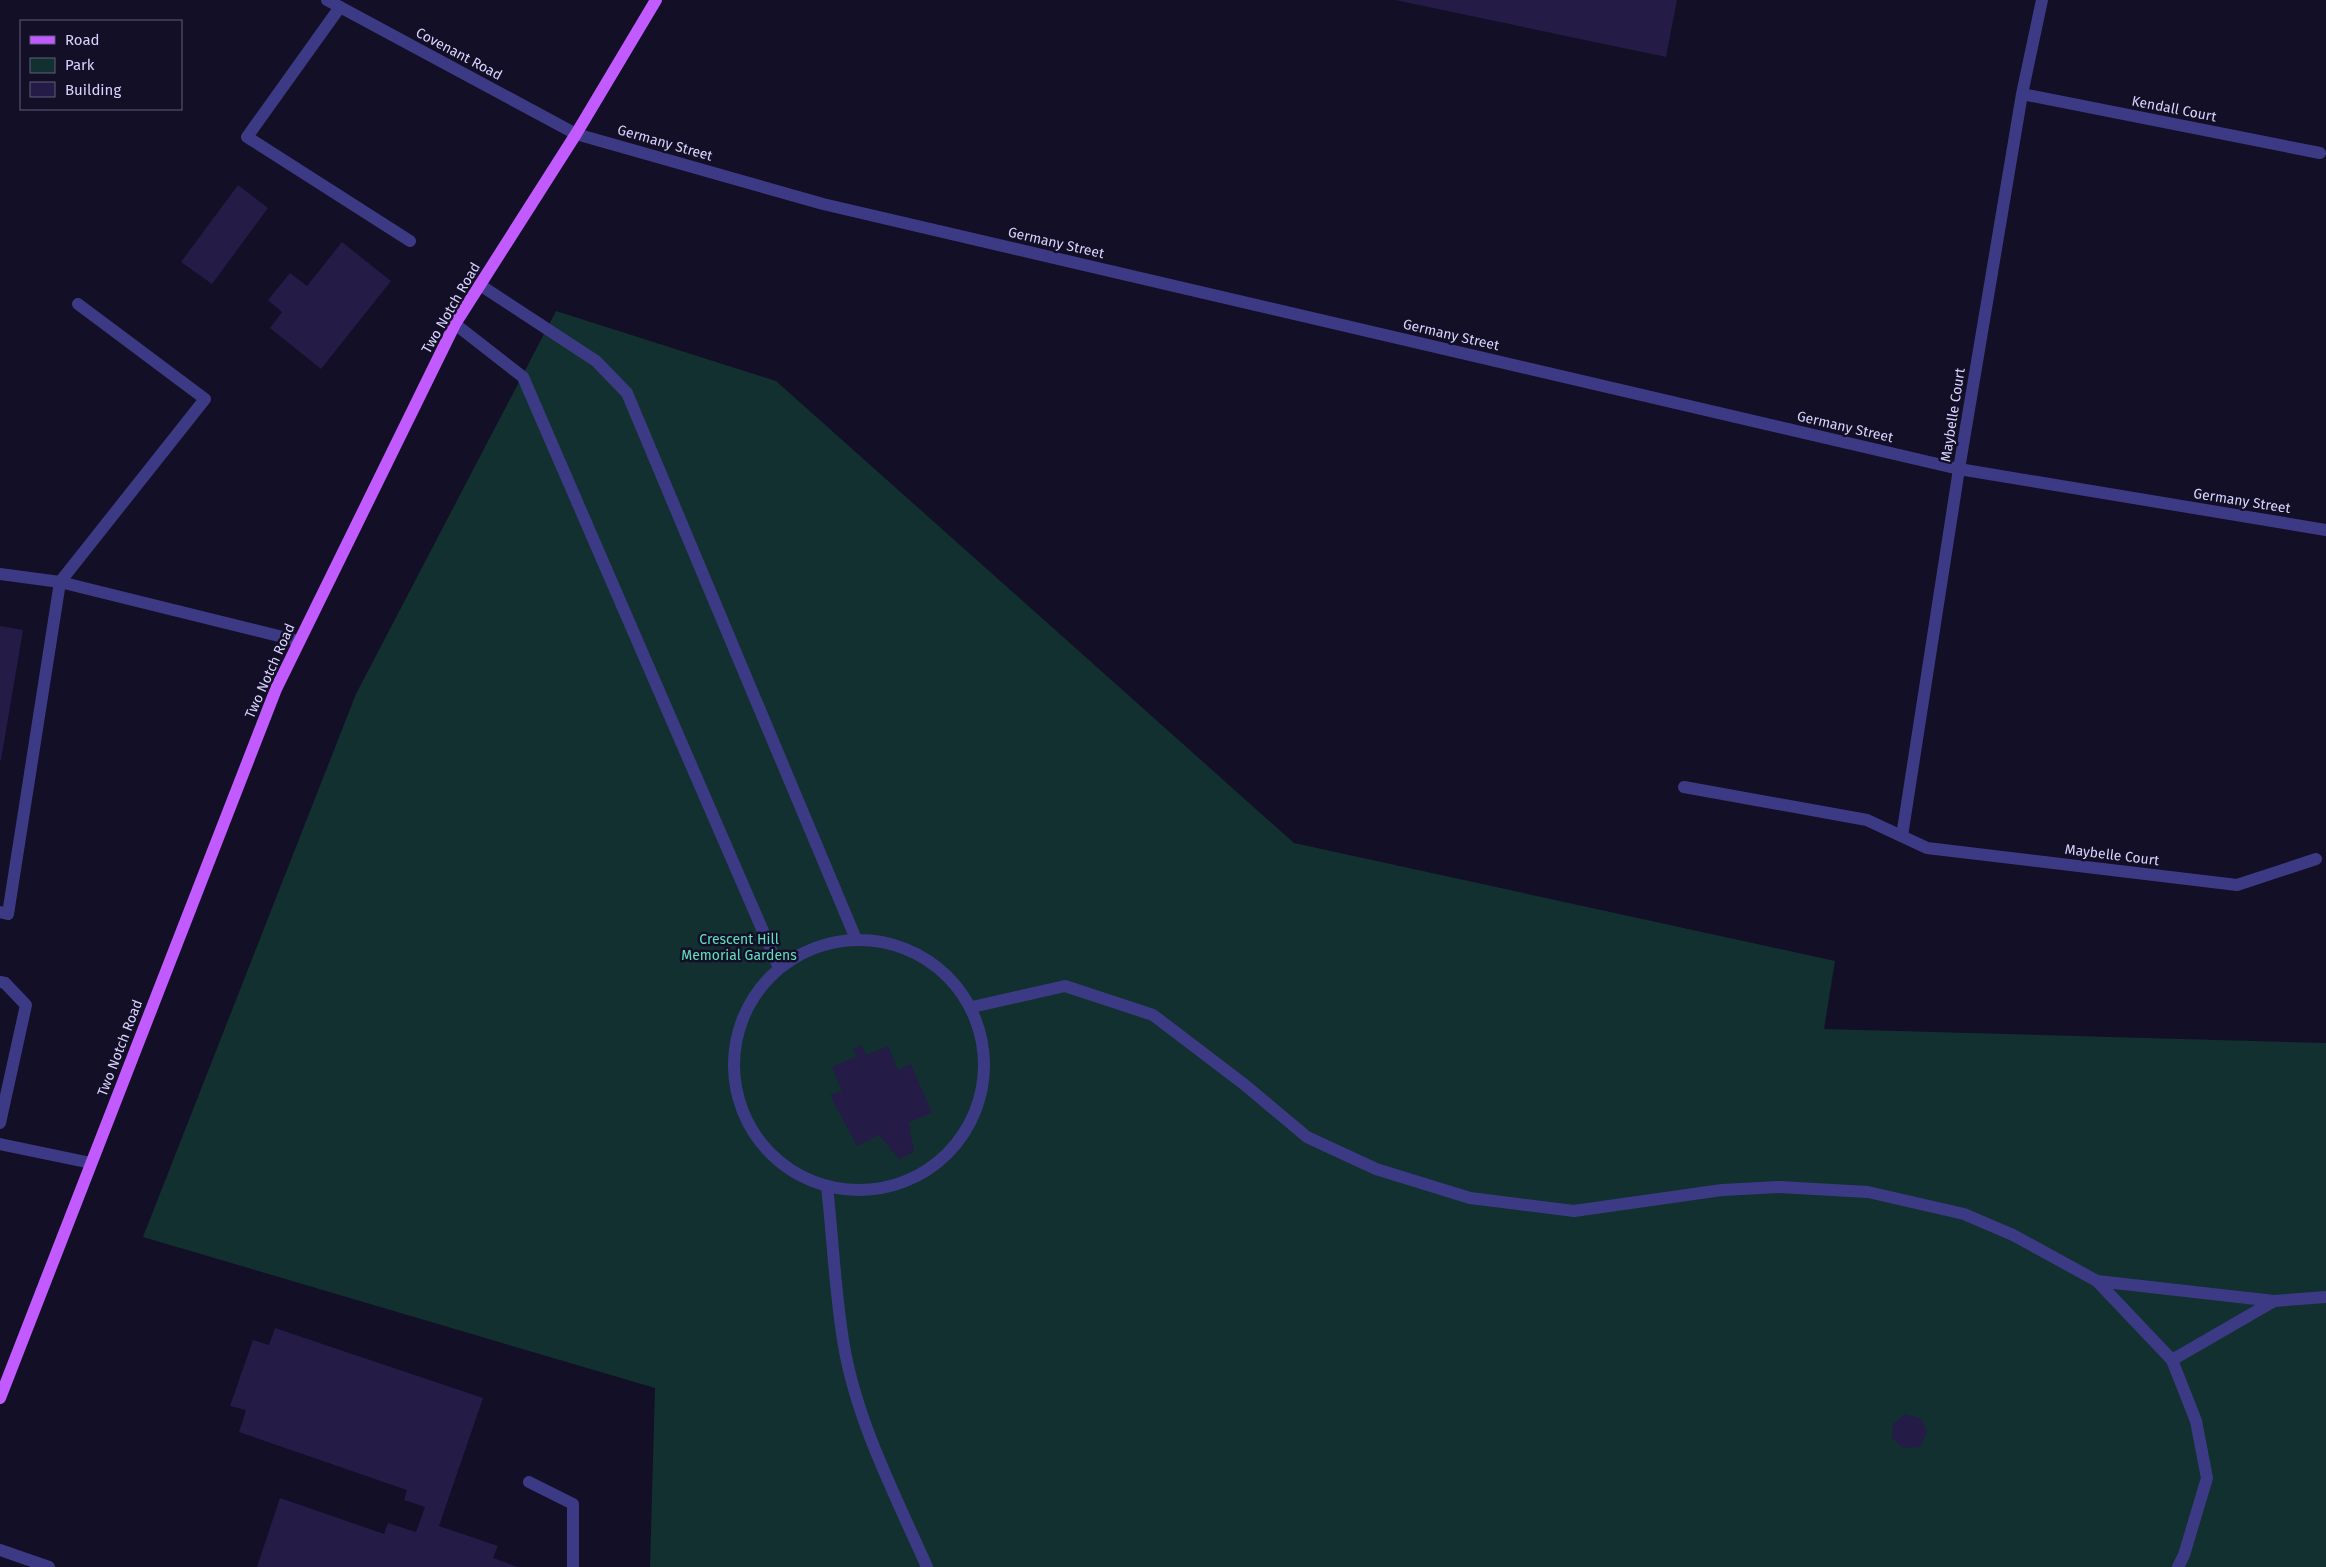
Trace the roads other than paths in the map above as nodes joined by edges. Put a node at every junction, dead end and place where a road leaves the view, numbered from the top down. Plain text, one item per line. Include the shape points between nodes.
1 (327, 0) edge
2 (656, 0) edge
3 (2042, 0) edge
4 (340, 7) junction
5 (2022, 94) junction
6 (576, 134) junction
7 (2320, 153) dead end
8 (410, 241) dead end
9 (480, 285) junction
10 (78, 304) dead end
11 (455, 324) junction
12 (1959, 469) junction
13 (2326, 530) edge
14 (0, 574) edge
15 (60, 582) junction
16 (299, 641) junction
17 (1684, 788) dead end
18 (1902, 836) junction
19 (2316, 859) dead end
20 (0, 912) edge
21 (856, 940) junction
22 (779, 968) junction
23 (0, 982) edge
24 (972, 1008) junction
25 (0, 1123) edge
26 (0, 1144) edge
27 (91, 1163) junction
28 (827, 1187) junction
29 (2097, 1281) junction
30 (2326, 1297) edge
31 (2274, 1301) junction
32 (2172, 1360) junction
33 (0, 1398) edge
34 (529, 1482) dead end
35 (0, 1550) edge
36 (49, 1567) edge
37 (573, 1567) edge
38 (927, 1567) edge
39 (2178, 1567) edge

1 - 4 street, Covenant Road
2 - 6 main road, Two Notch Road
3 - 5 street, Maybelle Court
4 - 6 street, Covenant Road
4 - 8 street via 247,137
5 - 7 street, Kendall Court
5 - 12 street, Maybelle Court
6 - 9 main road, Two Notch Road
6 - 12 street, Germany Street via 824,204
9 - 11 main road, Two Notch Road
9 - 21 street via 596,362 627,393
10 - 15 street via 205,399
11 - 16 main road, Two Notch Road
11 - 22 street via 523,377
12 - 13 street, Germany Street
12 - 18 street, Maybelle Court
14 - 15 street
15 - 16 street
15 - 20 street via 8,914
16 - 27 main road, Two Notch Road via 276,689
17 - 18 street, Maybelle Court via 1867,820
18 - 19 street, Maybelle Court via 1927,848 2237,885
21 - 22 street via 821,945
21 - 24 street via 873,940 920,955 951,978
22 - 28 street via 756,992 739,1026 733,1052 734,1086 754,1134 780,1163
23 - 25 street via 5,983 26,1005
24 - 28 street via 985,1063 975,1115 960,1141 932,1168 892,1187 858,1191
24 - 29 street via 1065,986 1153,1015 1307,1137 1376,1170 1470,1198 1574,1211 1722,1190 1779,1187 1868,1192 1964,1214 2013,1235
26 - 27 street
27 - 33 main road, Two Notch Road
28 - 38 street via 844,1347 856,1396 886,1475
29 - 31 street
29 - 32 street
30 - 31 street
31 - 32 street
32 - 39 street via 2196,1421 2207,1478
34 - 37 street via 573,1504
35 - 36 street

